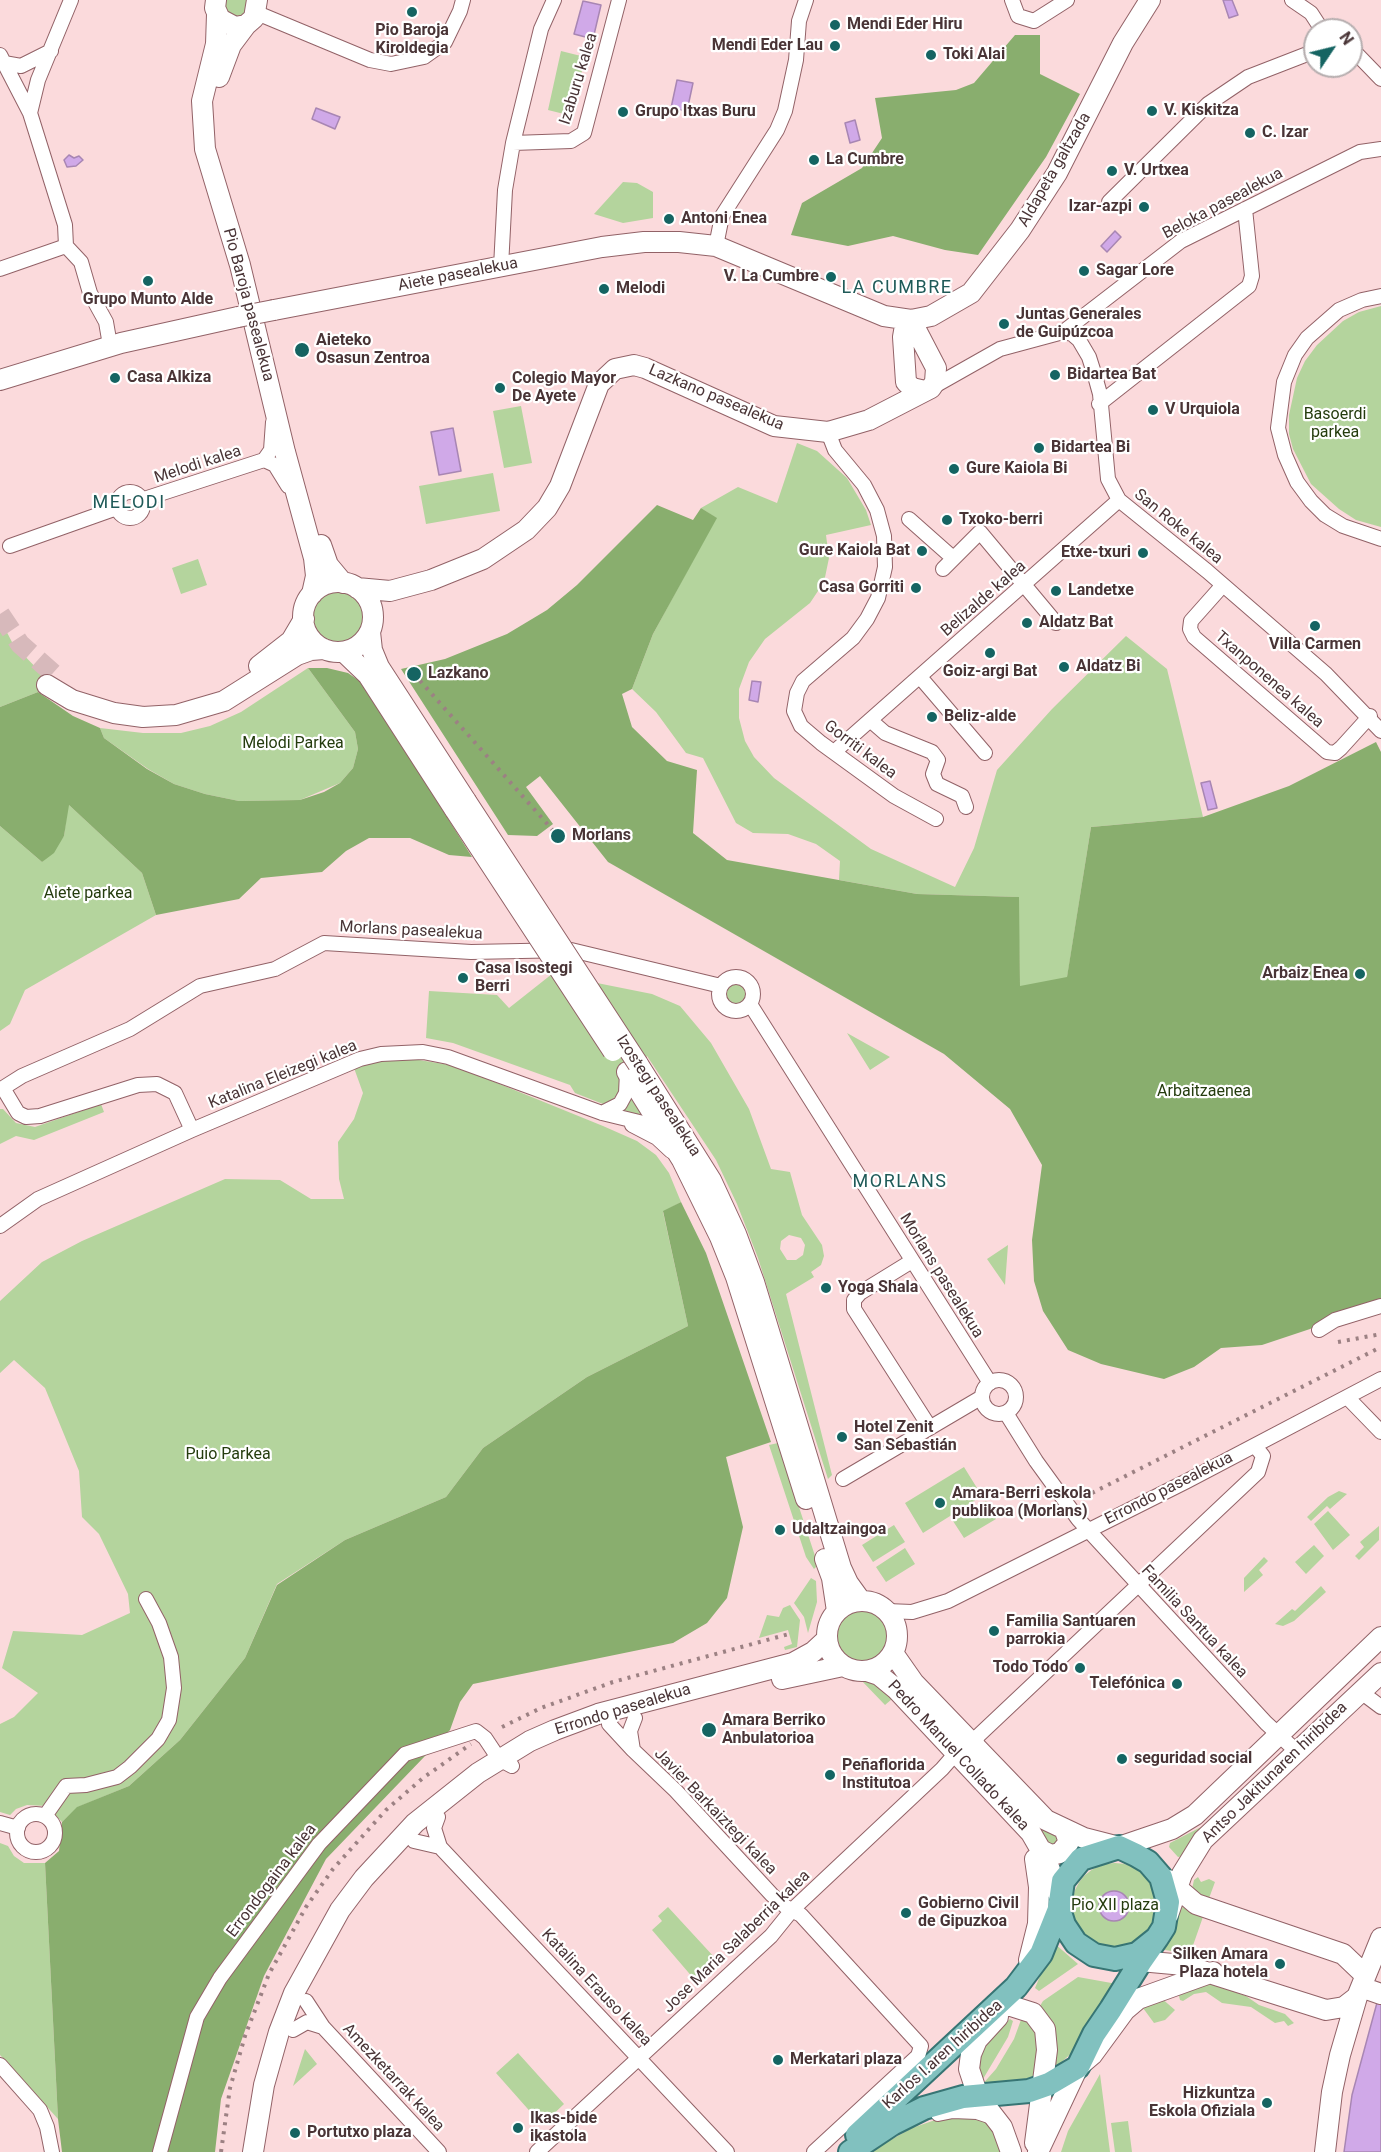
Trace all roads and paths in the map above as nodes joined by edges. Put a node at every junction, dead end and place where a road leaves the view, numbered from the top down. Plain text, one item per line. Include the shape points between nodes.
1 (71, 0) edge
2 (462, 0) edge
3 (554, 0) edge
4 (619, 0) edge
5 (806, 0) edge
6 (1012, 0) edge
7 (1067, 0) edge
8 (1150, 0) edge
9 (1292, 0) edge
10 (216, 7) edge
11 (253, 13) edge
12 (1311, 13) junction
13 (1314, 18) edge
14 (1317, 18) edge
15 (51, 51) junction
16 (1303, 56) edge
17 (2, 59) edge
18 (1363, 60) edge
19 (1381, 79) edge
20 (30, 113) junction
21 (513, 143) junction
22 (1381, 149) edge
23 (1110, 202) dead end
24 (1245, 209) junction
25 (66, 246) junction
26 (716, 246) junction
27 (501, 267) junction
28 (0, 269) edge
29 (1381, 296) edge
30 (884, 316) junction
31 (931, 316) junction
32 (909, 320) junction
33 (1063, 332) junction
34 (923, 344) junction
35 (111, 345) junction
36 (904, 354) junction
37 (936, 368) junction
38 (961, 368) junction
39 (0, 380) edge
40 (906, 382) junction
41 (927, 390) junction
42 (273, 399) junction
43 (1099, 404) junction
44 (888, 410) junction
45 (828, 432) junction
46 (264, 460) junction
47 (1119, 500) junction
48 (909, 519) dead end
49 (306, 527) junction
50 (1381, 539) edge
51 (10, 546) dead end
52 (953, 558) junction
53 (943, 569) dead end
54 (1222, 585) junction
55 (350, 586) junction
56 (1024, 586) junction
57 (401, 589) junction
58 (312, 594) junction
59 (303, 619) junction
60 (371, 623) junction
61 (1056, 623) dead end
62 (324, 649) junction
63 (344, 652) junction
64 (920, 677) junction
65 (1370, 716) junction
66 (870, 720) junction
67 (1381, 730) edge
68 (834, 752) junction
69 (985, 753) dead end
70 (460, 805) junction
71 (966, 807) dead end
72 (935, 812) dead end
73 (721, 986) junction
74 (750, 1004) junction
75 (633, 1068) junction
76 (2, 1089) edge
77 (603, 1113) junction
78 (662, 1127) junction
79 (192, 1130) junction
80 (682, 1160) junction
81 (711, 1180) junction
82 (0, 1226) edge
83 (912, 1261) junction
84 (1381, 1306) edge
85 (1318, 1330) dead end
86 (1381, 1379) edge
87 (990, 1383) junction
88 (982, 1397) junction
89 (1347, 1397) junction
90 (1006, 1413) junction
91 (929, 1426) junction
92 (1381, 1432) edge
93 (1255, 1446) junction
94 (843, 1479) dead end
95 (1088, 1530) junction
96 (1138, 1585) junction
97 (146, 1599) dead end
98 (861, 1601) junction
99 (837, 1611) junction
100 (887, 1611) junction
101 (1381, 1637) edge
102 (827, 1639) junction
103 (893, 1653) junction
104 (843, 1666) junction
105 (867, 1671) junction
106 (1381, 1673) edge
107 (1361, 1692) junction
108 (1381, 1707) edge
109 (612, 1717) junction
110 (635, 1718) junction
111 (1278, 1734) junction
112 (1300, 1749) junction
113 (633, 1750) junction
114 (978, 1750) junction
115 (956, 1753) junction
116 (505, 1763) junction
117 (995, 1794) junction
118 (45, 1816) junction
119 (438, 1817) junction
120 (0, 1823) edge
121 (18, 1828) junction
122 (1065, 1831) junction
123 (414, 1840) junction
124 (440, 1847) junction
125 (1119, 1847) junction
126 (1041, 1850) junction
127 (1153, 1866) junction
128 (1177, 1888) junction
129 (1059, 1904) junction
130 (792, 1910) junction
131 (1168, 1915) junction
132 (1157, 1938) junction
133 (1381, 1938) edge
134 (1041, 1954) junction
135 (1115, 1959) junction
136 (1141, 1961) junction
137 (1213, 1972) junction
138 (1022, 1976) junction
139 (1369, 1989) edge
140 (306, 2001) junction
141 (1004, 2005) junction
142 (323, 2027) junction
143 (292, 2030) junction
144 (921, 2051) joint
145 (639, 2058) junction
146 (1084, 2059) junction
147 (0, 2065) edge
148 (1046, 2085) junction
149 (988, 2095) junction
150 (995, 2118) junction
151 (849, 2150) edge
152 (52, 2152) edge
153 (160, 2152) edge
154 (253, 2152) edge
155 (266, 2152) edge
156 (439, 2152) edge
157 (537, 2152) edge
158 (727, 2152) edge
159 (814, 2152) edge
160 (1011, 2152) edge
161 (1033, 2152) edge
162 (1038, 2152) edge
163 (1325, 2152) edge

1 - 15 street
2 - 11 street via 445,42 424,57 391,64 370,60
3 - 21 street via 541,29
4 - 21 street, Izaburu kalea via 584,133 571,141
5 - 26 street via 785,111 722,216
6 - 7 street via 1018,16 1026,21 1043,17
8 - 31 main road, Aldapeta galtzada via 1123,43 1057,173 1020,230 971,293
9 - 12 street
10 - 11 main road, Pio Baroja pasealekua via 229,26
10 - 42 main road, Pio Baroja pasealekua via 216,44 202,101 205,149 240,265
11 - 55 main road, Pio Baroja pasealekua via 231,45 219,79 213,118 214,148 265,327 304,491 325,558 332,572
12 - 13 street
12 - 14 street
15 - 17 street via 21,66
15 - 20 street
16 - 23 street via 1248,78 1208,104
17 - 20 street
18 - 19 street
20 - 25 street via 65,225
21 - 27 street via 505,190
22 - 24 street, Beloka pasealekua via 1360,152
24 - 33 street, Beloka pasealekua via 1181,241
24 - 43 street via 1252,276 1248,286
25 - 28 street
25 - 35 street via 81,262 90,293 106,322
26 - 27 main road, Aiete pasealekua via 644,242
26 - 30 main road, Aiete pasealekua
27 - 35 main road, Aiete pasealekua, bridge
29 - 50 street via 1339,310 1307,338 1284,382 1278,428 1297,482 1311,501 1343,526
30 - 32 main road, Aiete pasealekua
30 - 36 main road
31 - 32 main road, Aldapeta galtzada
31 - 34 main road
32 - 34 main road
32 - 36 main road
33 - 38 street via 1000,349
33 - 43 street, San Roke kalea via 1079,340 1089,357 1100,394
34 - 37 main road
35 - 39 main road, Aiete pasealekua
36 - 40 main road
37 - 38 street
37 - 40 main road
37 - 41 main road via 935,382
38 - 41 street
40 - 41 main road via 912,388
40 - 44 main road
41 - 44 main road, Lazkano pasealekua
42 - 46 street via 271,450
42 - 49 main road, Pio Baroja pasealekua
43 - 47 street, San Roke kalea via 1108,478
44 - 45 main road, Lazkano pasealekua via 857,426
45 - 57 main road, Lazkano pasealekua via 774,426 645,368 634,365 615,369 599,384 560,486 547,508 526,530 483,559
45 - 68 street, Gorriti kalea via 877,510 884,536 885,567 878,598 867,619 853,638 803,681 797,693 794,711 801,726
46 - 49 street via 284,476
46 - 51 street, Melodi kalea via 141,500 140,511 134,516 123,515 117,508
47 - 54 street, San Roke kalea
47 - 56 street, Belizalde kalea
48 - 52 street
49 - 58 main road, Pio Baroja pasealekua via 316,567
52 - 53 street
52 - 56 street via 980,532
54 - 65 street, San Roke kalea
54 - 65 street, Txanponenea kalea via 1191,621 1194,637 1327,752 1335,753 1341,748
55 - 57 main road via 379,592
55 - 58 main road via 326,585
55 - 60 main road via 368,600
56 - 61 street
56 - 64 street, Belizalde kalea
57 - 60 main road via 385,600
58 - 59 main road
59 - 62 main road via 312,640
59 - 62 main road via 291,641 262,664 218,689 189,699 159,704 116,701 51,680 72,700 114,713 143,717 176,715 224,701 297,656
60 - 63 main road via 359,645
60 - 70 main road, Izostegi pasealekua via 372,650 380,667
62 - 63 main road
63 - 70 main road, Izostegi pasealekua via 368,675
64 - 66 street, Belizalde kalea
64 - 69 street
65 - 67 street, San Roke kalea
66 - 68 street, Belizalde kalea
66 - 71 street via 885,733 932,752 938,760 933,774 936,784 962,796
68 - 72 street, Gorriti kalea via 894,796 917,809
70 - 75 main road, Izostegi pasealekua, bridge
73 - 74 street via 719,997 724,1007 742,1010
73 - 74 street via 731,977 747,981 753,991
73 - 76 street, Morlans pasealekua via 580,951 471,952 324,944 275,969 200,986 130,1029 22,1076
74 - 83 street, Morlans pasealekua
75 - 77 street via 620,1104
75 - 78 main road, Izostegi pasealekua
75 - 81 main road, Izostegi pasealekua
76 - 79 street, Morlans pasealekua via 18,1113 26,1117 138,1085 158,1084 175,1093
77 - 78 street, Katalina Eleizegi kalea
77 - 79 street, Katalina Eleizegi kalea via 448,1057 423,1052 360,1059
77 - 80 street via 657,1138
78 - 80 main road, Izostegi pasealekua
78 - 81 street, Katalina Eleizegi kalea via 677,1136
79 - 82 street, Katalina Eleizegi kalea via 38,1199
80 - 99 main road, Izostegi pasealekua via 736,1278 832,1578
81 - 98 main road, Izostegi pasealekua via 754,1282 841,1568
83 - 87 street, Morlans pasealekua
83 - 91 street via 860,1293 854,1300 854,1309
84 - 85 street via 1335,1320
86 - 89 street, Errondo pasealekua
87 - 88 street
87 - 90 street via 1000,1380 1014,1388 1014,1406
88 - 90 street via 990,1411
88 - 91 street
89 - 92 street
89 - 93 street, Errondo pasealekua
90 - 95 street via 1065,1503
91 - 94 street
93 - 95 street, Errondo pasealekua
93 - 96 street via 1263,1456 1258,1472
95 - 96 street, Familia Santua kalea
95 - 100 street, Errondo pasealekua via 948,1601 912,1612
96 - 111 street, Familia Santua kalea
96 - 114 street via 978,1736
97 - 118 street via 171,1657 174,1688 169,1720 158,1739 130,1767 117,1777 66,1786
98 - 99 main road
98 - 100 main road
99 - 102 main road
100 - 103 main road via 897,1631
101 - 111 main road, Antso Jakitunaren hiribidea
102 - 104 main road via 832,1654
102 - 109 main road, Errondo pasealekua via 808,1656 792,1663
103 - 105 main road
103 - 114 main road, Pedro Manuel Collado kalea via 914,1683
104 - 105 main road
104 - 110 main road, Errondo pasealekua
105 - 115 main road, Pedro Manuel Collado kalea via 896,1689
106 - 107 main road, Antso Jakitunaren hiribidea
107 - 108 street
107 - 112 main road, Antso Jakitunaren hiribidea
109 - 110 main road, Errondo pasealekua
109 - 113 street, Javier Barkaiztegi kalea
109 - 116 main road, Errondo pasealekua via 555,1730
110 - 113 street, Javier Barkaiztegi kalea via 630,1731
111 - 112 street, Familia Santua kalea
111 - 125 main road, Antso Jakitunaren hiribidea via 1185,1823
112 - 128 main road, Antso Jakitunaren hiribidea via 1203,1840 1192,1854
113 - 130 street, Javier Barkaiztegi kalea via 772,1895
114 - 122 main road, Pedro Manuel Collado kalea via 1046,1820
115 - 117 main road, Pedro Manuel Collado kalea
115 - 130 street, Jose Maria Salaberria kalea
116 - 119 main road, Errondo pasealekua
116 - 153 street, Errondogaina kalea via 476,1731 405,1754 319,1844 220,1978 197,2017
116 - 154 main road, Errondo pasealekua via 454,1791 415,1823 340,1910 314,1954 279,2032 264,2085
117 - 126 main road, Pedro Manuel Collado kalea via 1031,1833
117 - 138 main road via 996,1803 1030,1846 1038,1874 1038,1924
118 - 121 street via 30,1815
118 - 121 street via 55,1834 52,1844 44,1850 32,1852 24,1848 18,1840
119 - 123 main road, Errondo pasealekua
119 - 124 street via 434,1828
120 - 121 street
122 - 125 main road, Pedro Manuel Collado kalea
122 - 126 main road via 1068,1842 1060,1853 1051,1855
123 - 124 street
123 - 140 main road, Errondo pasealekua via 347,1922
124 - 145 street, Katalina Erauso kalea
125 - 127 main road
125 - 129 main road via 1081,1859 1063,1881
126 - 129 main road, Pedro Manuel Collado kalea
127 - 128 main road
127 - 131 main road via 1166,1888
128 - 131 main road, Antso Jakitunaren hiribidea
128 - 139 main road via 1196,1904 1343,1954
129 - 134 main road, Karlos I.aren hiribidea
129 - 135 main road via 1064,1925 1076,1943 1094,1955
130 - 144 street, Javier Barkaiztegi kalea via 801,1915 918,2041
130 - 145 street, Jose Maria Salaberria kalea via 771,1936
131 - 132 main road
132 - 135 main road via 1137,1954
132 - 136 main road
133 - 139 main road
134 - 138 main road, Karlos I.aren hiribidea
134 - 141 main road via 1030,1982
135 - 136 main road
136 - 137 main road via 1170,1962
136 - 146 main road
137 - 139 main road via 1326,2010 1344,2007
137 - 146 main road via 1131,2003
138 - 141 main road, Karlos I.aren hiribidea
139 - 163 main road via 1332,2092
140 - 142 street, Amezketarrak kalea
140 - 143 main road, Errondo pasealekua
141 - 148 main road via 1033,2013 1045,2029
141 - 149 main road via 973,2047 969,2069
141 - 151 main road, Karlos I.aren hiribidea
142 - 143 street, Amezketarrak kalea via 308,2022
142 - 156 street, Amezketarrak kalea
143 - 155 main road, Errondo pasealekua
144 - 159 street, Karlos I.aren hiribidea
145 - 157 street, Jose Maria Salaberria kalea
145 - 158 street, Katalina Erauso kalea
146 - 148 main road
146 - 148 main road via 1073,2062
146 - 162 main road
147 - 152 street via 40,2110
148 - 149 main road
148 - 161 main road
149 - 150 main road
149 - 151 main road, Karlos I.aren hiribidea via 940,2102 909,2114
150 - 151 street, Karlos I.aren hiribidea via 953,2111 930,2116
150 - 160 main road

